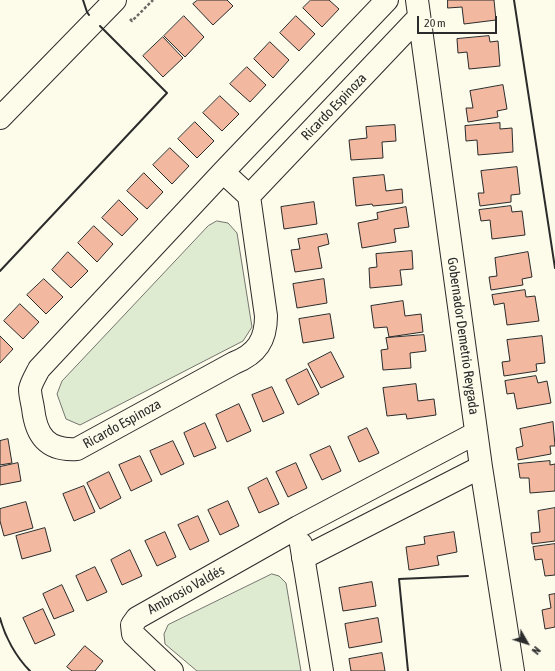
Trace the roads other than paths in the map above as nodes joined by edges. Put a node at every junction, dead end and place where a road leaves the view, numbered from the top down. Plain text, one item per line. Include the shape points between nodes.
1 (115, 0) edge
2 (387, 0) edge
3 (418, 9) edge
4 (0, 118) edge
5 (223, 172) junction
6 (249, 196) junction
7 (476, 433) junction
8 (481, 467) junction
9 (298, 527) junction
10 (303, 558) junction
11 (172, 671) edge
12 (322, 671) edge
13 (513, 671) edge

1 - 4 street
2 - 5 street, Ricardo Espinoza
3 - 6 street, Ricardo Espinoza
3 - 7 street, Gobernador Demetrio Reygada
5 - 6 street
5 - 6 street, Ricardo Espinoza via 39,369 30,389 35,423 46,441 56,447 77,449 244,359 259,345 264,336 266,316
7 - 8 street, Gobernador Demetrio Reygada
7 - 9 street, Ambrosio Valdés
8 - 10 street
8 - 13 street, Gobernador Demetrio Reygada
9 - 10 street
9 - 11 street, Ambrosio Valdés via 136,628
10 - 12 street

